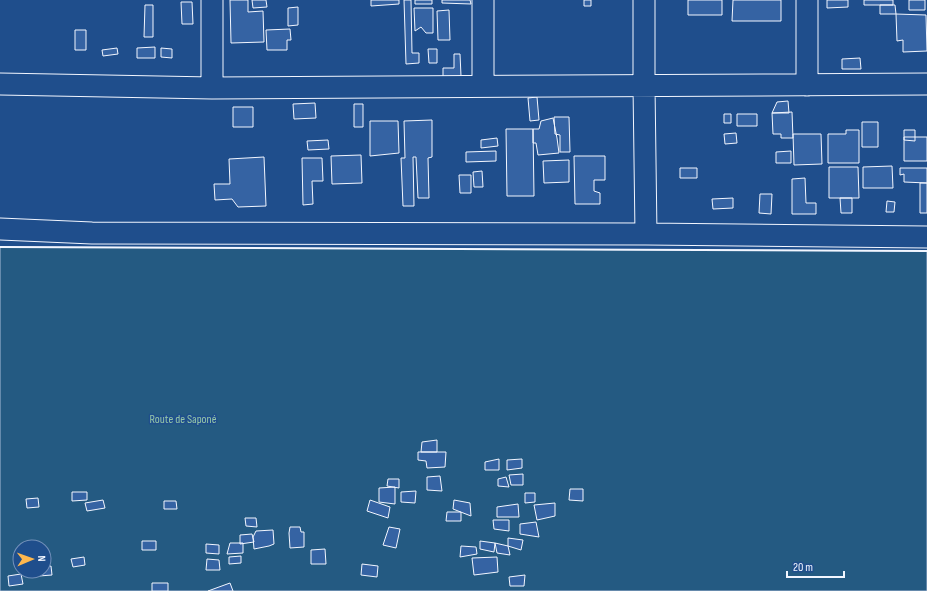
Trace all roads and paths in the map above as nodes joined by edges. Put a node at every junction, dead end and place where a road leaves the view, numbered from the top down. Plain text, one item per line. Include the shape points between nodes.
1 (212, 0) edge
2 (482, 0) edge
3 (644, 0) edge
4 (807, 0) edge
5 (0, 84) edge
6 (927, 84) edge
7 (807, 85) junction
8 (483, 86) junction
9 (644, 86) junction
10 (212, 88) junction
11 (0, 229) edge
12 (646, 234) junction
13 (927, 238) edge

1 - 10 street
2 - 8 street
3 - 9 street
4 - 7 street
5 - 10 street
6 - 7 street
7 - 9 street
8 - 9 street
8 - 10 street
9 - 12 street
11 - 12 street via 92,233
12 - 13 street

